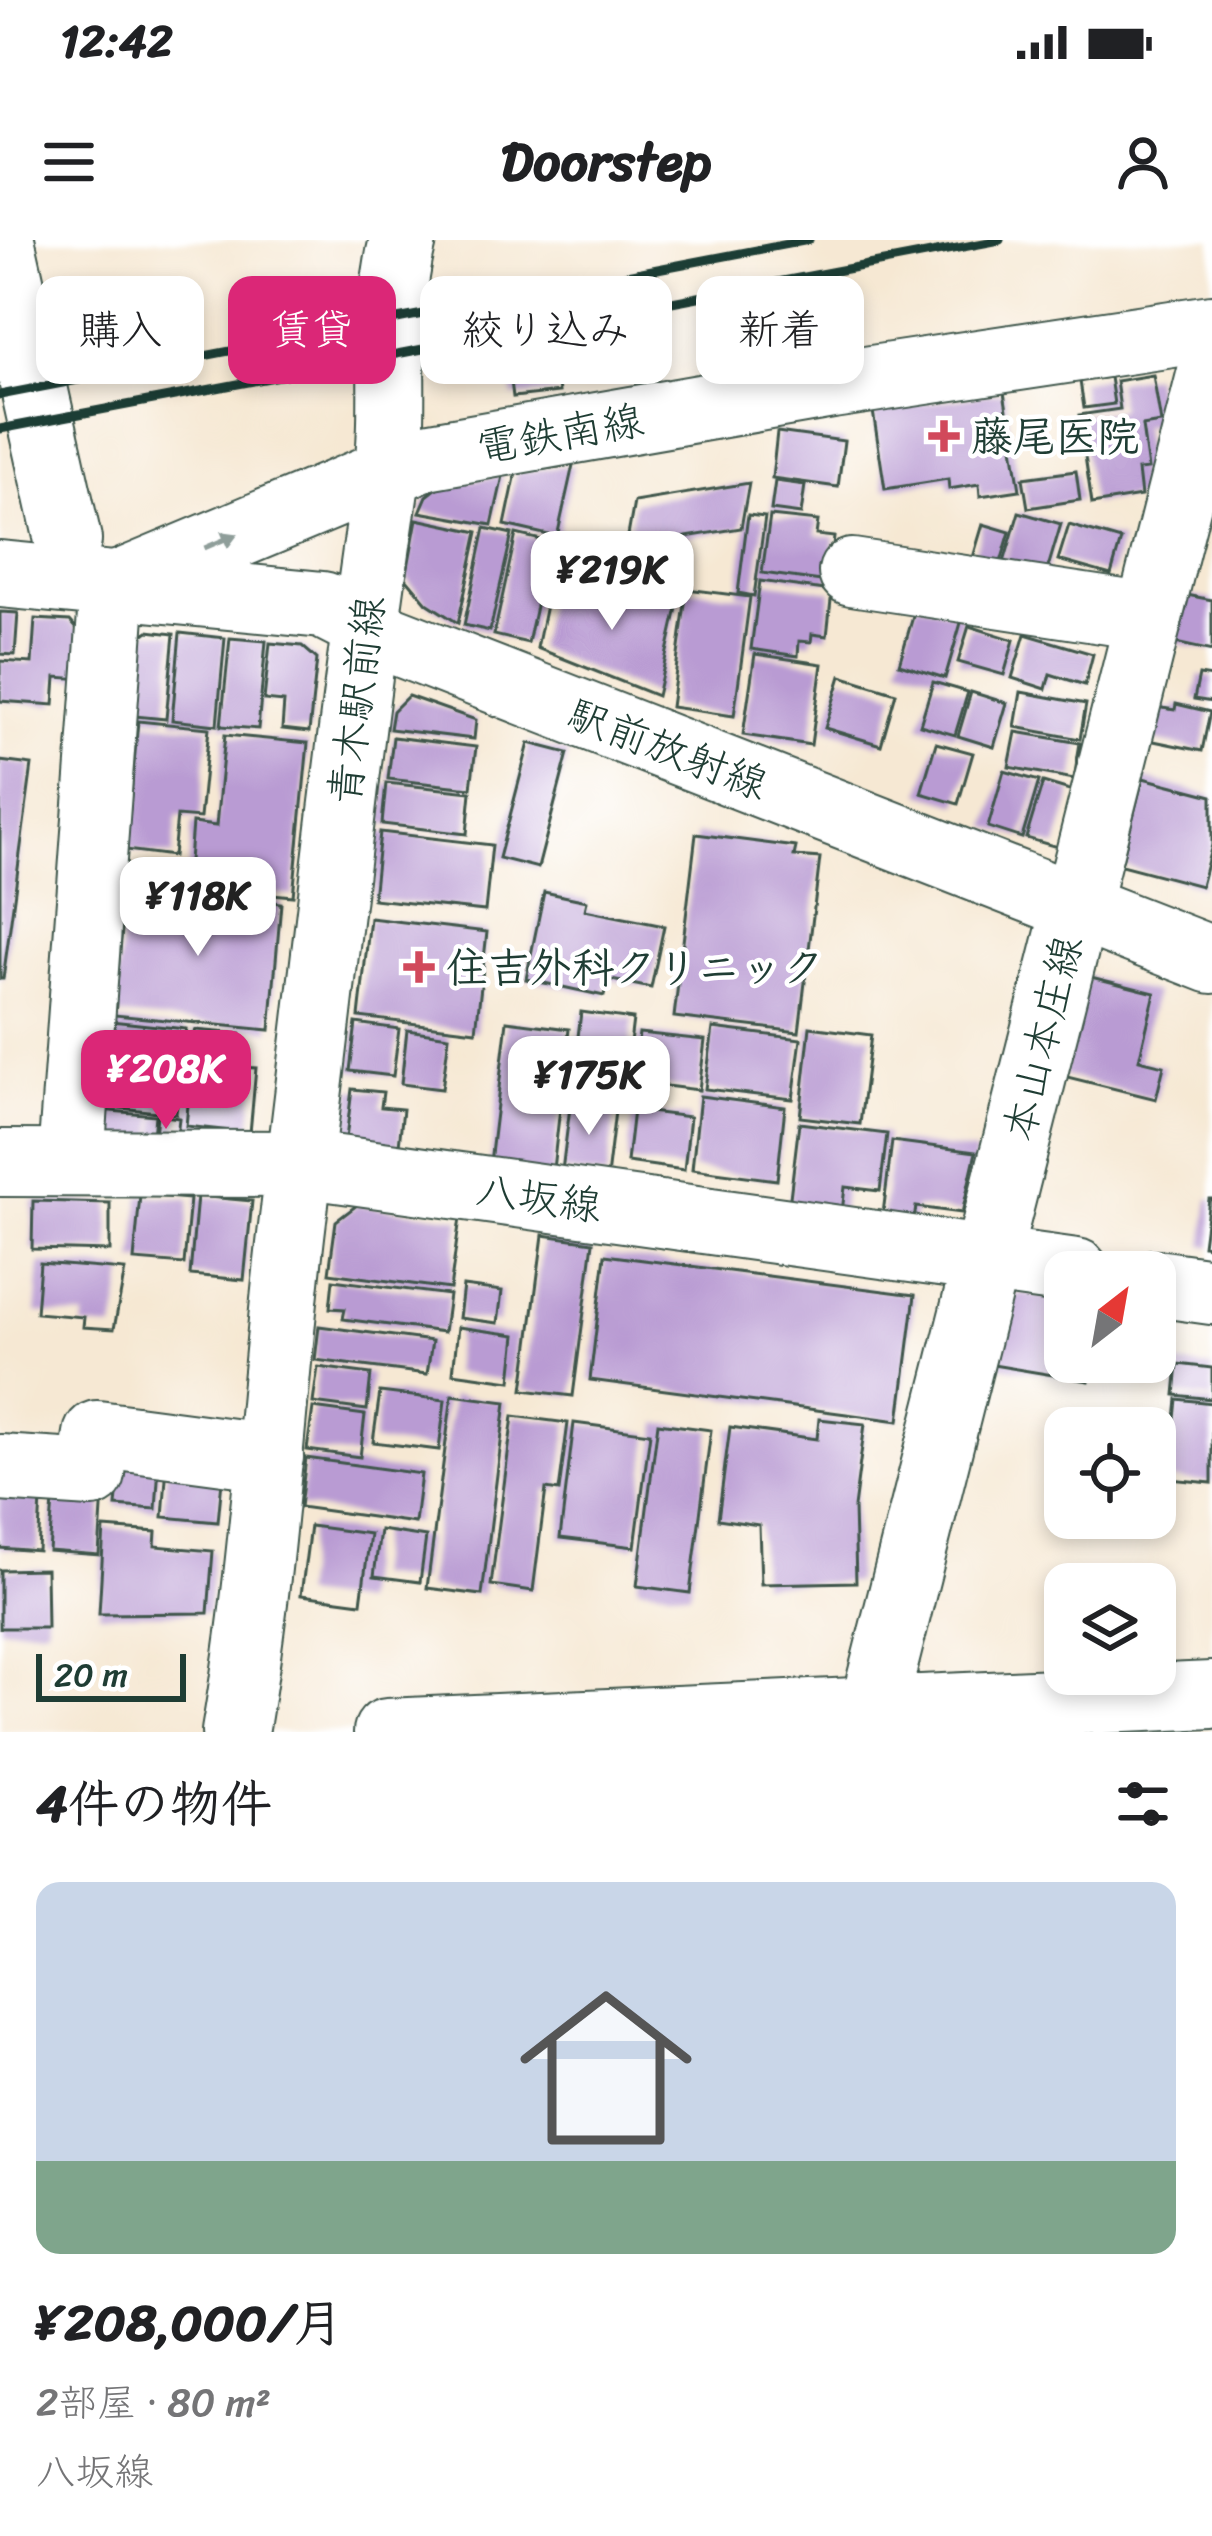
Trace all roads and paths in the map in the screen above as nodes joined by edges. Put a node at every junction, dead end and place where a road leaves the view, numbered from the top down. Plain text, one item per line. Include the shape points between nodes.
1 (1, 240) edge
2 (396, 267) edge
3 (1212, 328) edge
4 (1212, 368) edge
5 (388, 471) junction
6 (68, 539) dead end
7 (852, 572) dead end
8 (0, 574) edge
9 (113, 586) junction
10 (1149, 616) junction
11 (363, 622) junction
12 (1076, 907) junction
13 (1212, 960) edge
14 (71, 1159) junction
15 (0, 1163) edge
16 (302, 1164) junction
17 (986, 1259) junction
18 (1044, 1267) edge
19 (1176, 1286) edge
20 (1212, 1291) edge
21 (270, 1457) junction
22 (0, 1468) edge
23 (1212, 1695) edge
24 (873, 1709) junction
25 (236, 1732) edge
26 (387, 1732) edge

1 - 6 main road
2 - 5 main road, 青木駅前線
3 - 5 main road, 電鉄南線 via 787,392 426,457
4 - 10 main road, 本山本庄線
9 -> 5 main road, 電鉄南線
5 - 11 main road, 青木駅前線
7 - 10 main road
8 - 9 main road, 電鉄南線
9 - 11 main road, 駅前放射線 via 323,605
9 - 14 main road
10 - 12 main road, 本山本庄線
11 - 12 main road, 駅前放射線 via 389,639
11 - 16 main road, 青木駅前線
12 - 13 main road, 駅前放射線
12 - 17 main road, 本山本庄線
14 - 15 main road, 八坂線
14 - 16 main road, 八坂線
16 - 17 main road, 八坂線
16 - 21 main road, 青木駅前線
17 - 18 main road, 八坂線
17 - 24 main road, 本山本庄線
19 - 20 main road
21 - 22 main road via 97,1434 92,1474
21 - 25 main road, 青木駅前線
23 - 24 main road
24 - 26 main road

